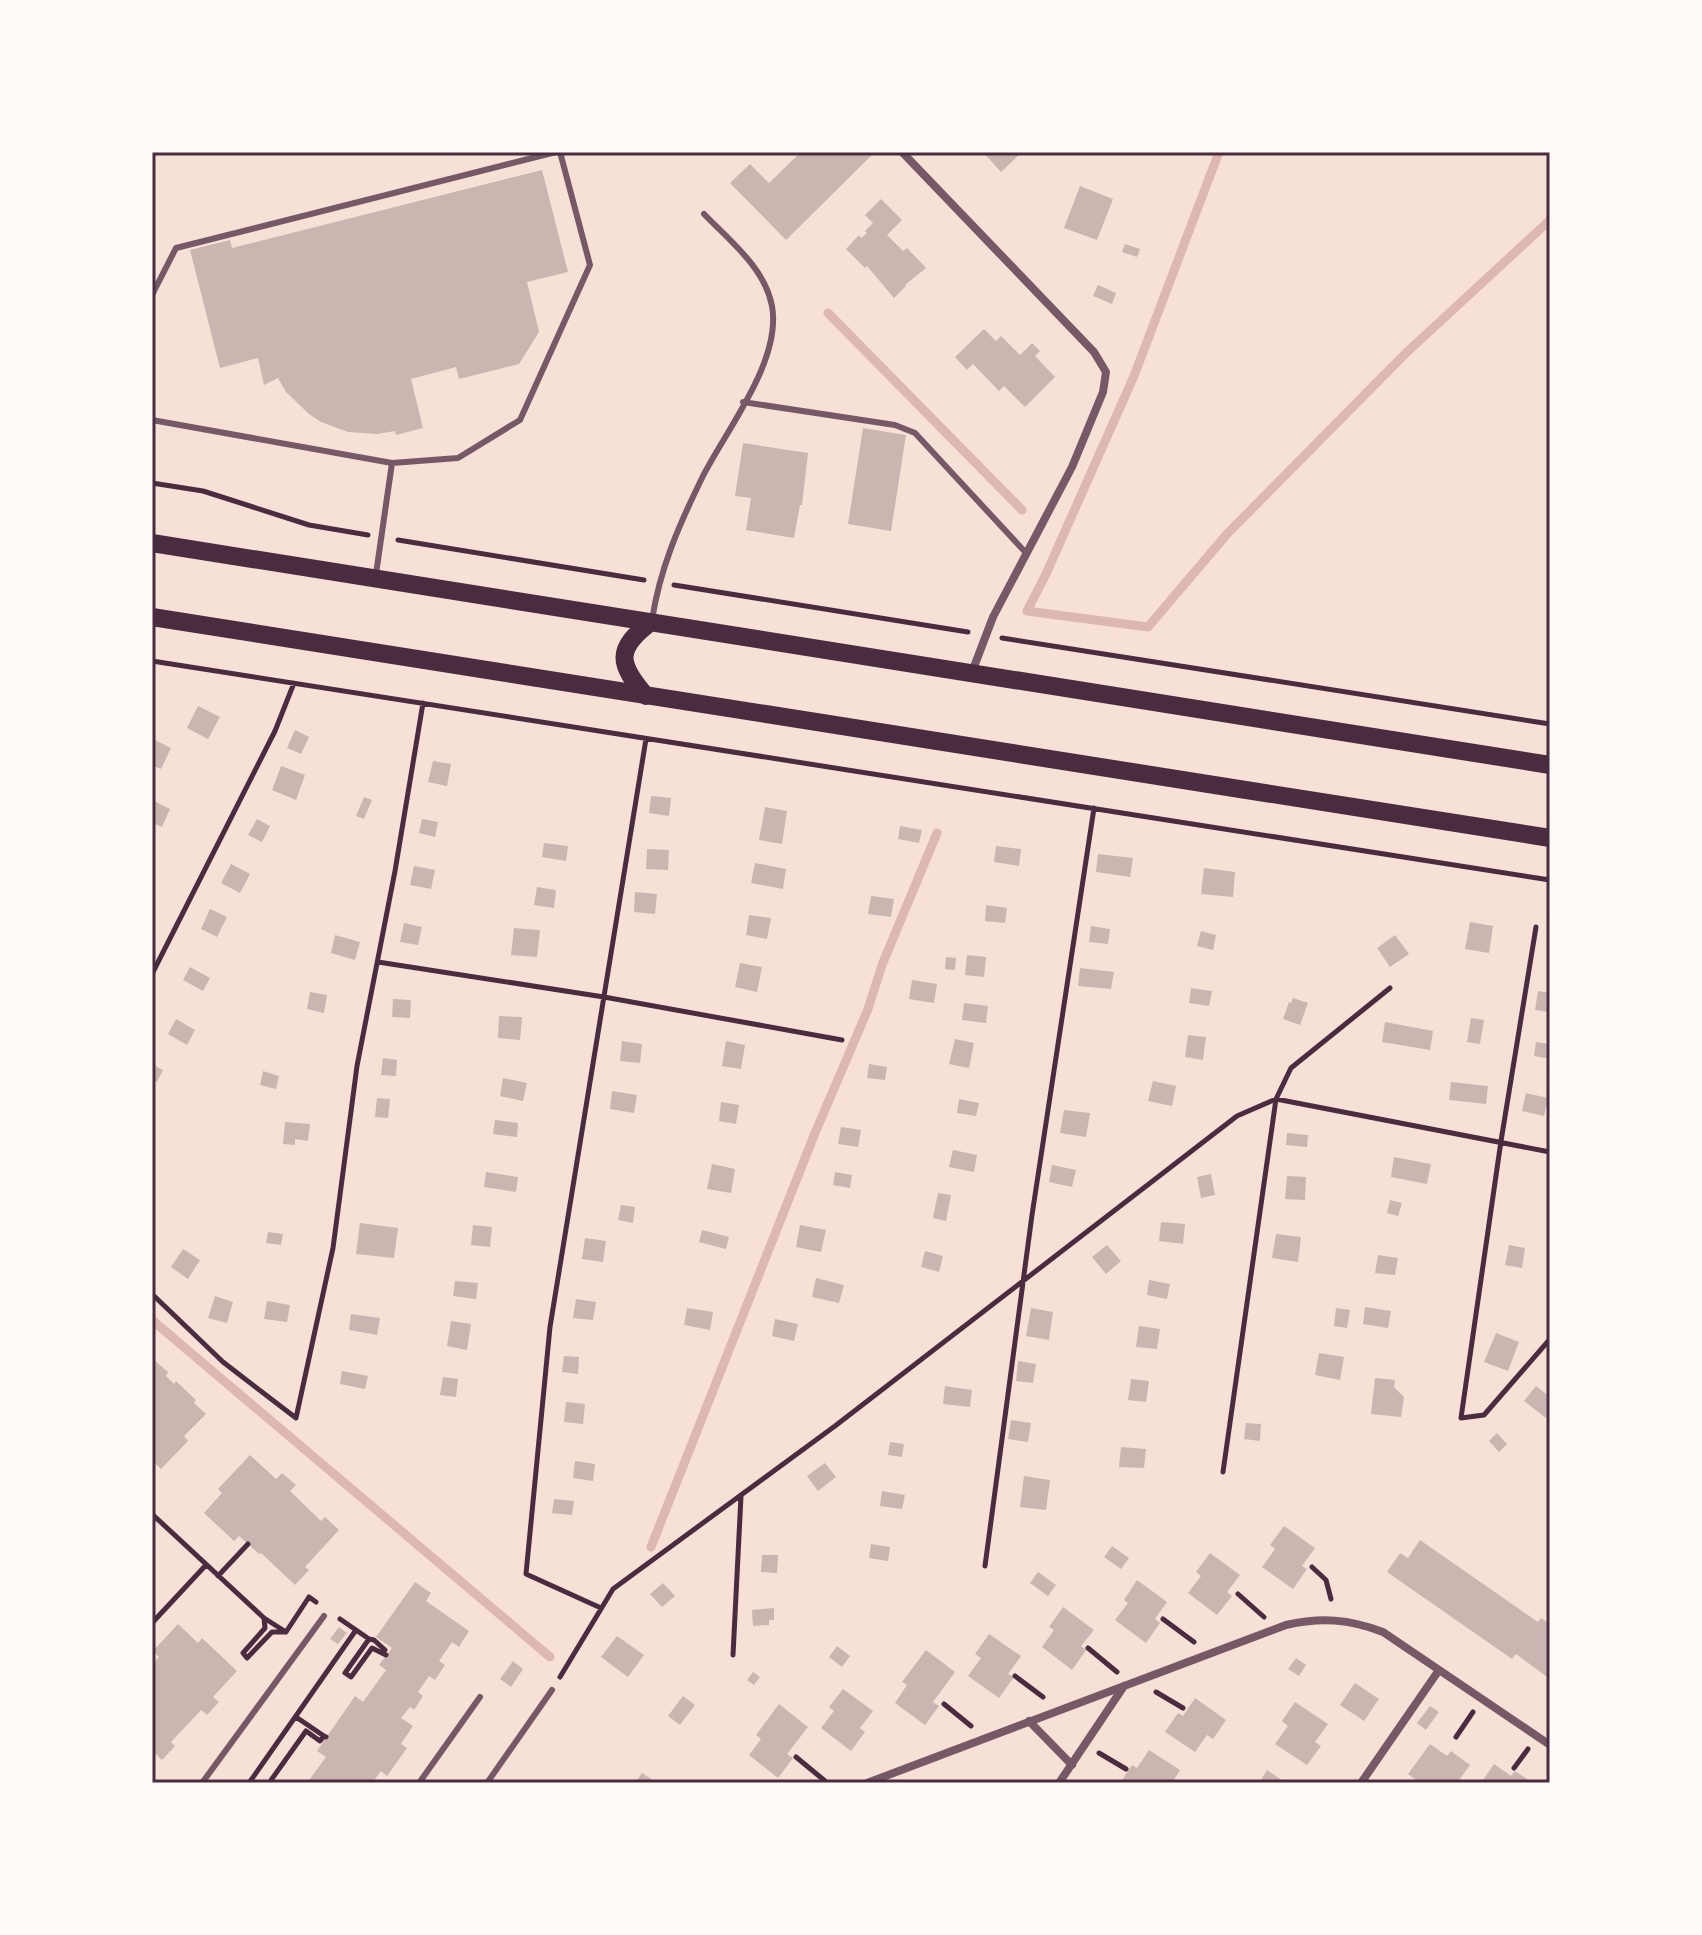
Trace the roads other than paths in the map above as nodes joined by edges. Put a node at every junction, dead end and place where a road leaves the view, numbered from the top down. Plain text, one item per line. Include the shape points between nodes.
1 (558, 152) edge
2 (902, 152) edge
3 (704, 214) dead end
4 (152, 295) edge
5 (743, 402) junction
6 (152, 420) edge
7 (392, 463) junction
8 (152, 543) edge
9 (1027, 554) junction
10 (376, 578) junction
11 (152, 617) edge
12 (651, 622) junction
13 (971, 673) junction
14 (646, 696) junction
15 (1550, 765) edge
16 (1550, 838) edge
17 (324, 1616) dead end
18 (1439, 1670) junction
19 (1124, 1685) junction
20 (552, 1690) road end
21 (480, 1697) dead end
22 (1029, 1721) junction
23 (1550, 1745) edge
24 (1072, 1765) junction
25 (202, 1783) edge
26 (419, 1783) edge
27 (487, 1783) edge
28 (867, 1783) edge
29 (1059, 1783) edge
30 (1361, 1783) edge

1 - 4 lane via 176,248
1 - 7 lane via 590,265 520,420 458,458
2 - 9 street via 1094,352 1106,372 1072,467
3 - 5 lane via 751,262 771,304 770,343
5 - 9 lane via 895,425 915,433
5 - 12 lane via 676,533 657,583
6 - 7 lane
7 - 10 lane
8 - 10 main road
9 - 13 street via 984,635
10 - 12 main road
11 - 14 main road
12 - 13 main road
12 - 14 main road via 624,655 628,676
13 - 15 main road
14 - 16 main road
17 - 25 lane
18 - 19 street via 1381,1631 1334,1619 1310,1620
18 - 23 street
18 - 30 street
19 - 22 street
19 - 24 street
20 - 27 lane
21 - 26 lane
22 - 24 street
22 - 28 street
24 - 29 street

